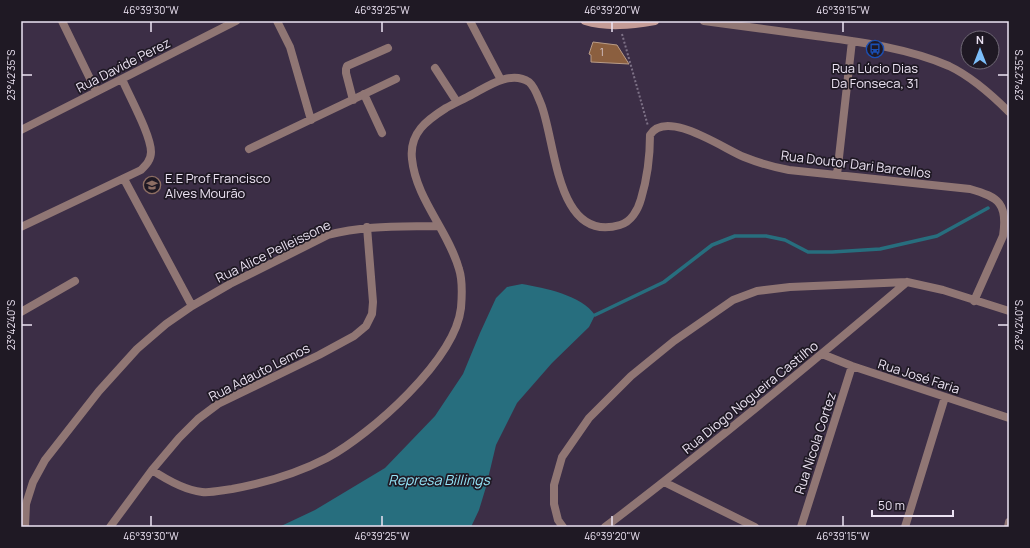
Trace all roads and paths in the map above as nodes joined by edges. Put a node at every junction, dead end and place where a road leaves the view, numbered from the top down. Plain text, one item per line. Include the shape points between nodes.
1 (62, 21) edge
2 (236, 21) edge
3 (277, 21) edge
4 (470, 21) edge
5 (584, 21) edge
6 (655, 21) edge
7 (704, 21) edge
8 (622, 23) edge
9 (852, 41) junction
10 (388, 48) dead end
11 (435, 68) dead end
12 (122, 79) junction
13 (396, 79) dead end
14 (501, 80) junction
15 (96, 91) junction
16 (364, 94) junction
17 (353, 100) junction
18 (458, 102) junction
19 (1009, 112) edge
20 (311, 120) junction
21 (21, 130) edge
22 (382, 133) dead end
23 (650, 135) junction
24 (249, 149) dead end
25 (837, 175) junction
26 (124, 179) junction
27 (439, 226) junction
28 (367, 227) junction
29 (21, 228) edge
30 (75, 281) dead end
31 (907, 282) junction
32 (974, 301) junction
33 (192, 306) junction
34 (1009, 311) edge
35 (21, 312) edge
36 (822, 354) junction
37 (852, 366) junction
38 (945, 397) junction
39 (1009, 418) edge
40 (152, 470) junction
41 (664, 482) junction
42 (1009, 522) edge
43 (24, 527) edge
44 (110, 527) edge
45 (563, 527) edge
46 (605, 527) edge
47 (755, 527) edge
48 (801, 527) edge
49 (904, 527) edge
50 (1008, 527) edge

1 - 15 street
2 - 12 street, Rua Davide Perez
3 - 20 street via 290,47
4 - 14 street
5 - 8 street
6 - 8 street
7 - 9 street
8 - 23 path
9 - 19 street via 924,56 950,67 992,95
9 - 25 street
10 - 17 street via 348,66 346,73
11 - 18 street
12 - 15 street, Rua Davide Perez
12 - 26 street via 149,140 151,153 141,170
13 - 16 street
14 - 18 street
14 - 23 street via 513,78 530,82 544,113 565,196 583,222 596,227 610,228 624,224 634,215 646,176
15 - 21 street, Rua Davide Perez
16 - 17 street
16 - 22 street
17 - 20 street
18 - 27 street via 424,125 416,133 412,145 416,178
20 - 24 street
23 - 25 street, Rua Doutor Dari Barcellos via 659,127 680,127 765,165
25 - 32 street, Rua Doutor Dari Barcellos via 970,189 996,198 1005,219 1003,236
26 - 29 street
26 - 33 street
27 - 28 street, Rua Alice Pelleissone
27 - 40 street via 460,271 460,312 454,331 426,375 372,428 327,458 279,478 220,491 202,492 172,483
28 - 33 street, Rua Alice Pelleissone via 328,236 230,284
28 - 40 street, Rua Adauto Lemos via 373,302 372,314 366,326 354,336 218,404 193,423
30 - 35 street
31 - 32 street via 943,290
31 - 36 street, Rua Diogo Nogueira Castilho
31 - 45 street via 790,287 757,291 733,300 715,311 631,376 589,418 562,457 554,485 554,504 558,520
32 - 34 street
33 - 43 street via 137,349 45,460 33,482 26,504
36 - 37 street, Rua José Faria
36 - 41 street, Rua Diogo Nogueira Castilho
37 - 38 street, Rua José Faria
37 - 48 street, Rua Nicola Cortez
38 - 39 street, Rua José Faria
38 - 49 street
40 - 44 street, Rua Adauto Lemos
41 - 46 street, Rua Diogo Nogueira Castilho
41 - 47 street
42 - 50 street

